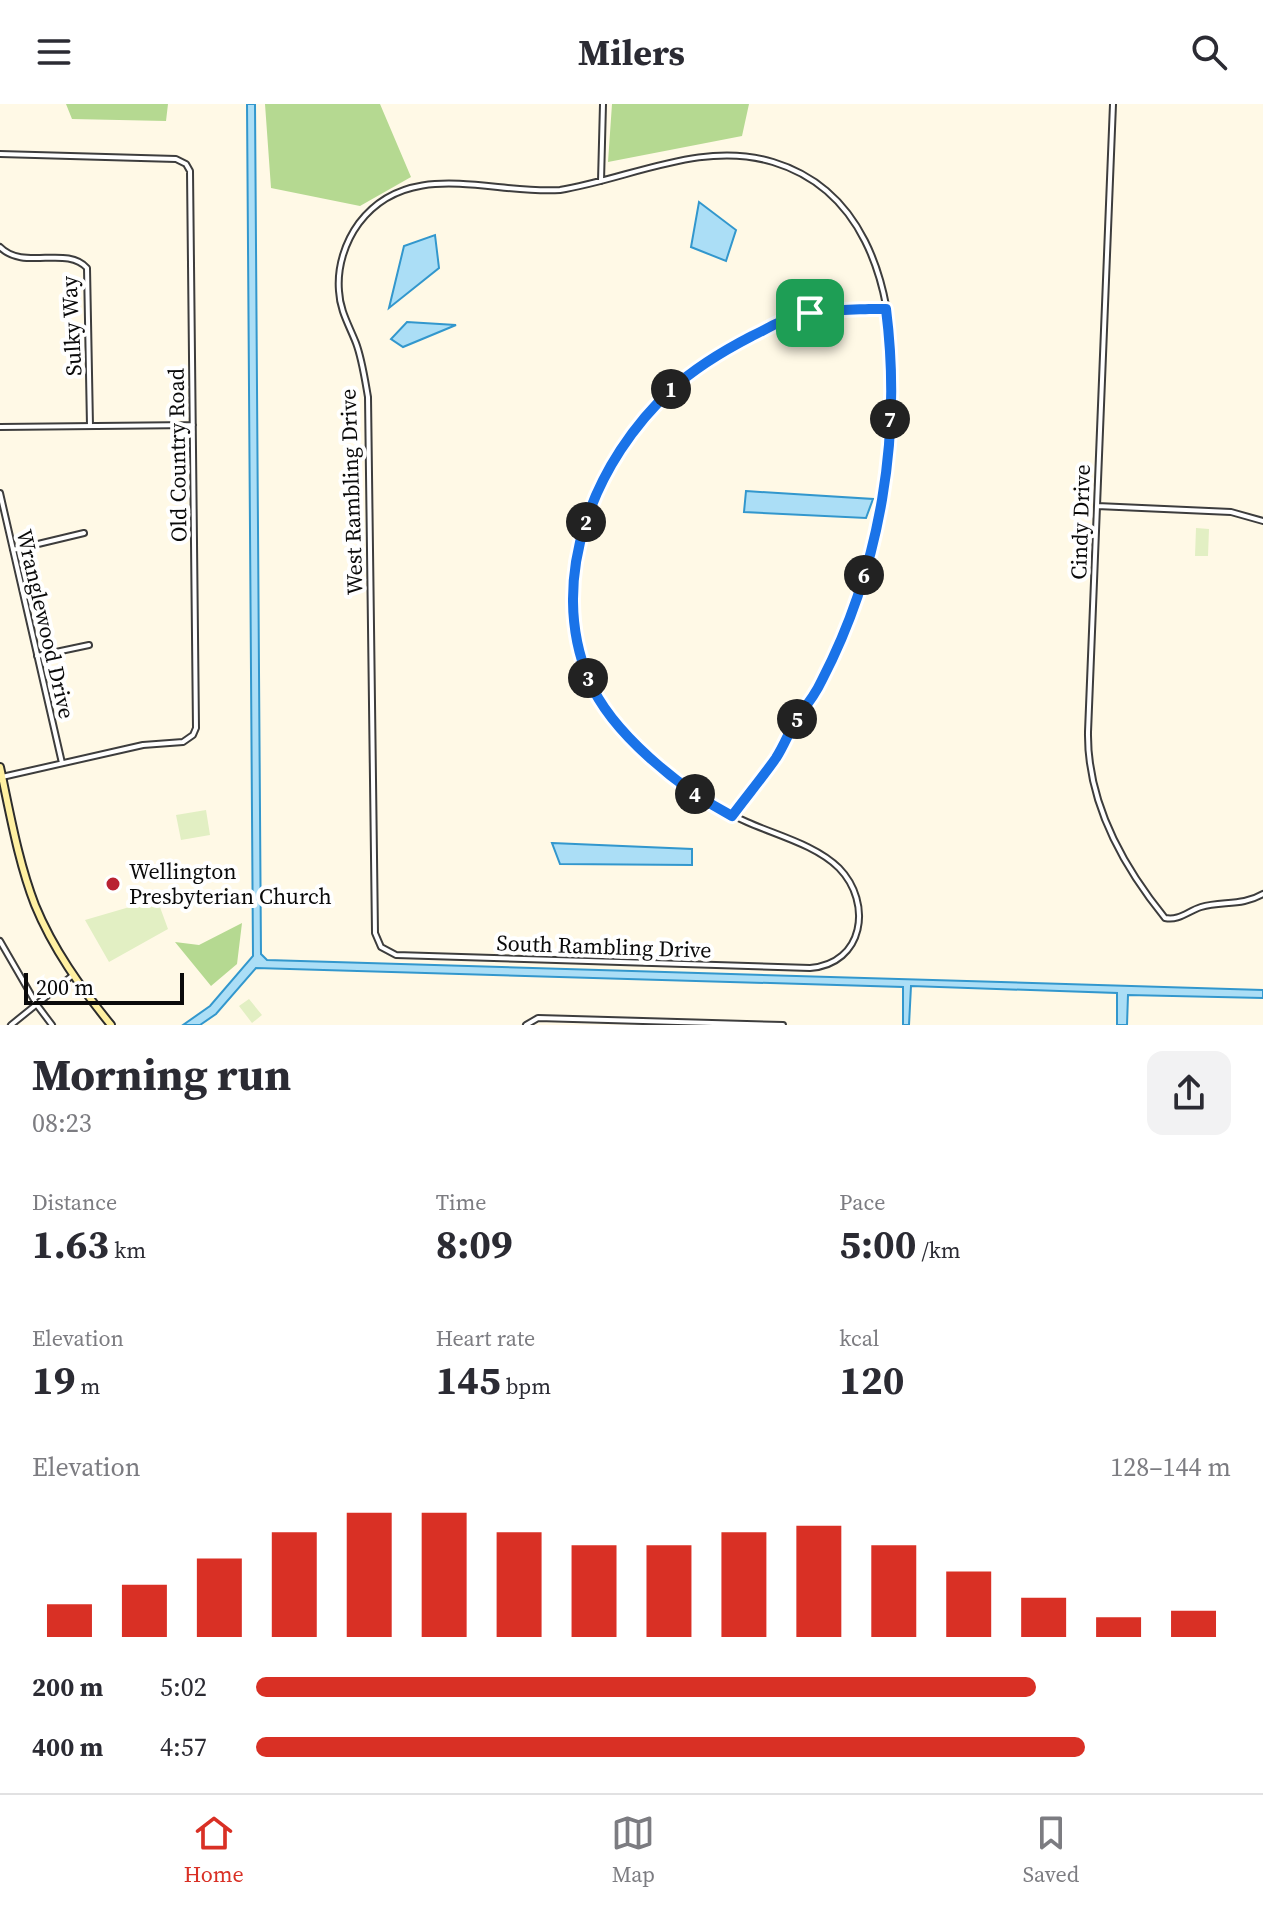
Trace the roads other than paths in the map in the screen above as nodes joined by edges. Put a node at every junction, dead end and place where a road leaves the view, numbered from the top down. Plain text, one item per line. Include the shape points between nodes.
1 (603, 104) edge
2 (1113, 104) edge
3 (0, 154) edge
4 (601, 181) junction
5 (0, 247) edge
6 (886, 309) junction
7 (193, 425) junction
8 (90, 426) junction
9 (0, 427) edge
10 (0, 493) edge
11 (1097, 506) junction
12 (1263, 521) edge
13 (84, 533) dead end
14 (13, 550) junction
15 (89, 645) dead end
16 (37, 656) junction
17 (62, 763) junction
18 (0, 767) edge
19 (1, 777) edge
20 (732, 816) junction
21 (1263, 894) edge
22 (375, 929) joint
23 (0, 941) edge
24 (2, 950) edge
25 (73, 975) junction
26 (37, 1005) junction
27 (527, 1024) edge
28 (699, 1024) edge
29 (11, 1025) edge
30 (52, 1025) edge
31 (111, 1025) edge
32 (767, 1025) edge
33 (783, 1025) edge

1 - 4 street
2 - 11 street, Cindy Drive
3 - 7 street, Old Country Road via 176,159 186,164
4 - 6 street, West Rambling Drive via 714,156 756,158 786,167 846,209 874,259
4 - 22 street, West Rambling Drive via 550,191 416,185 375,206 344,250 339,295 368,397
5 - 8 street, Sulky Way via 16,257 74,259 87,268
6 - 20 street, West Rambling Drive via 890,433 869,558 818,689
6 - 20 street via 789,318 703,364 630,435 586,520 573,602 589,682 639,748
7 - 8 street
7 - 17 street, Old Country Road via 195,732 183,742
8 - 9 street
10 - 14 street, Wranglewood Drive
11 - 12 street via 1231,512
11 - 21 street, Cindy Drive via 1088,737 1103,818 1169,919
13 - 14 street
14 - 16 street, Wranglewood Drive
15 - 16 street
16 - 17 street, Wranglewood Drive
17 - 19 street, Old Country Road
18 - 19 street
19 - 25 street via 32,895
20 - 22 street, South Rambling Drive via 820,854 842,872 856,896 859,920 845,954 810,968 400,956 381,947
23 - 24 street
24 - 26 street
25 - 26 street
25 - 31 street
26 - 29 street
26 - 30 street
27 - 28 street via 538,1018
28 - 32 street
32 - 33 street

